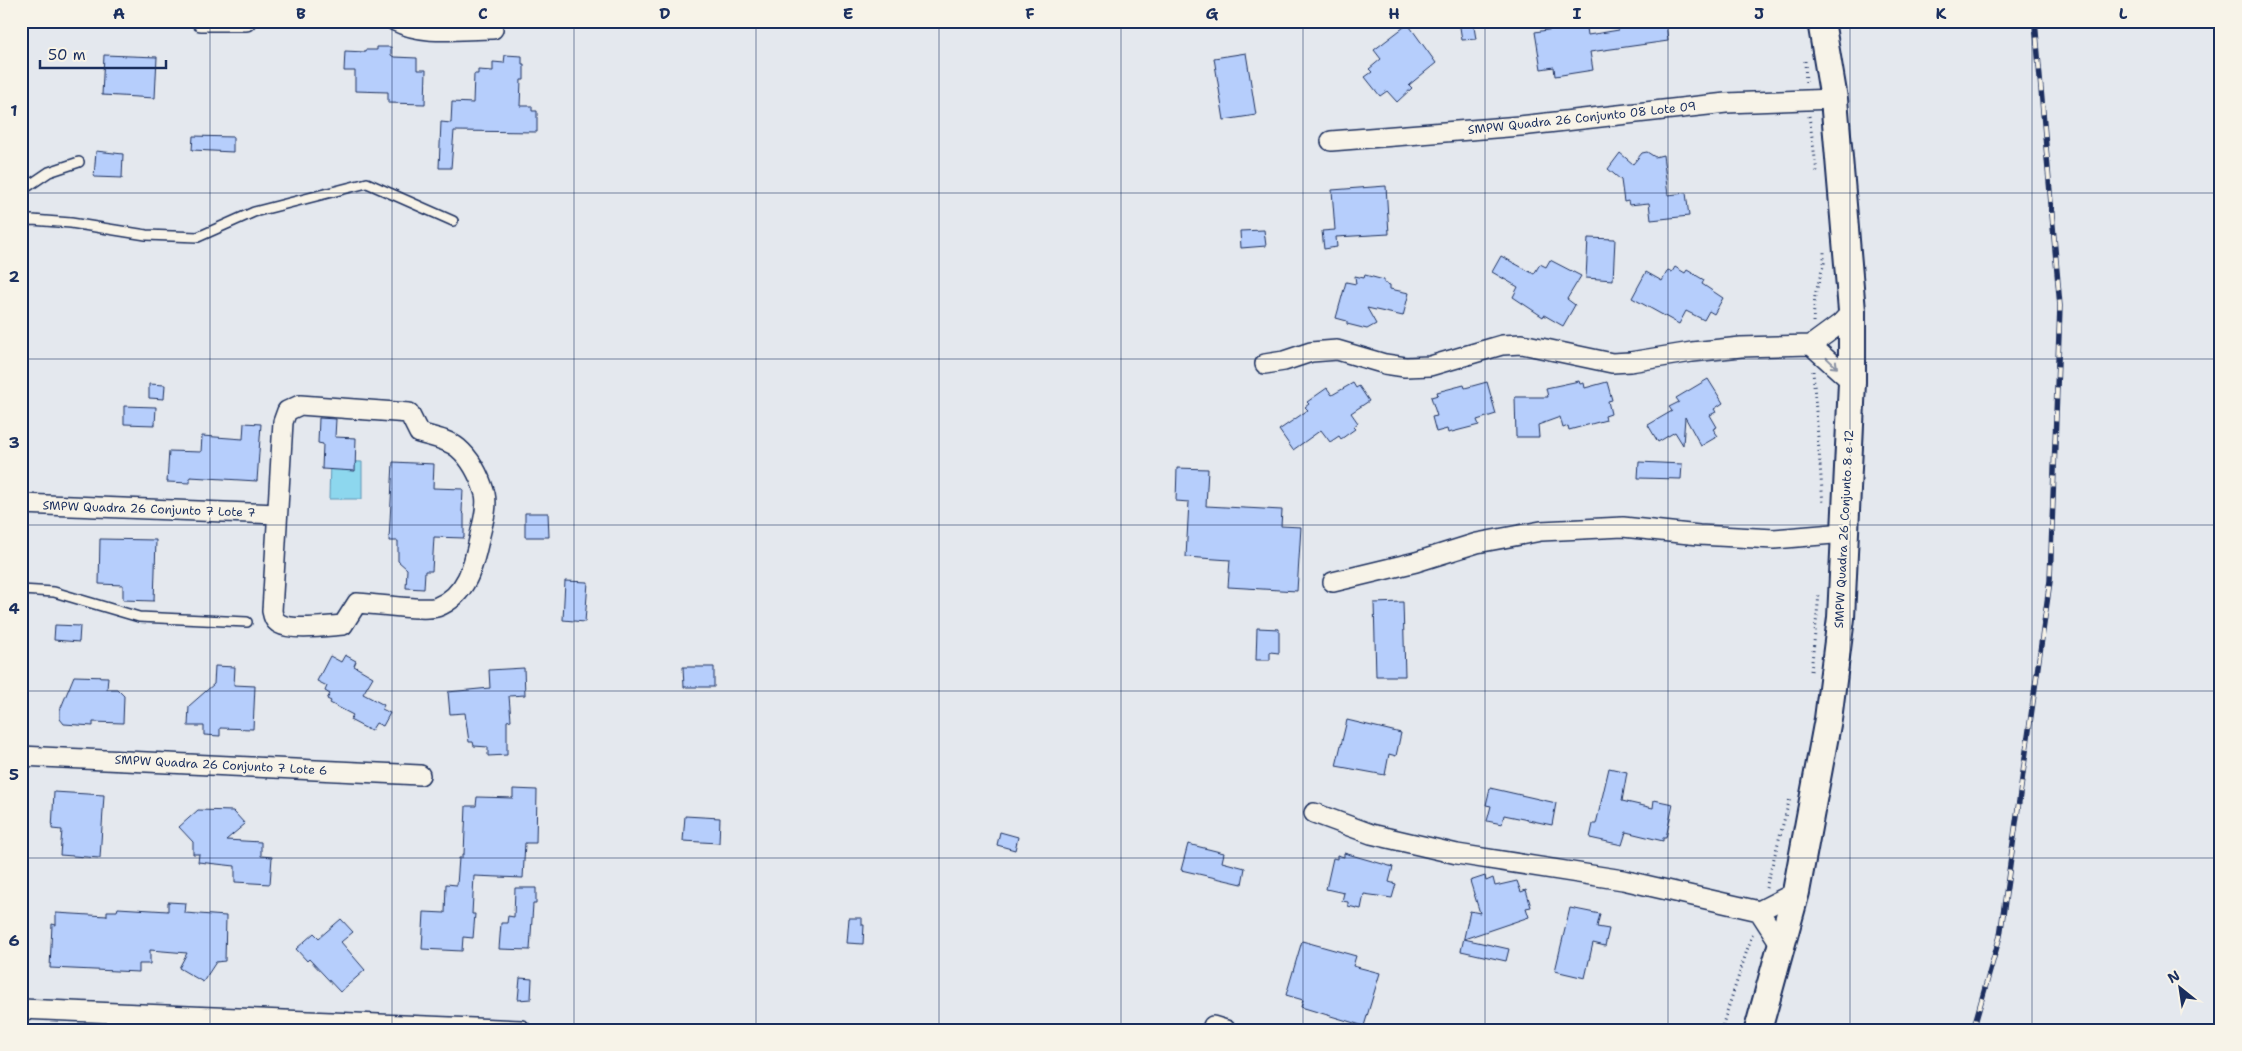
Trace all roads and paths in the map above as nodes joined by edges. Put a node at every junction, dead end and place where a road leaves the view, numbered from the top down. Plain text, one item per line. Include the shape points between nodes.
1 (201, 21) edge
2 (246, 21) edge
3 (395, 21) edge
4 (1820, 21) edge
5 (493, 29) dead end
6 (1834, 99) junction
7 (1331, 141) dead end
8 (79, 162) dead end
9 (21, 191) edge
10 (21, 221) edge
11 (453, 221) dead end
12 (1852, 312) junction
13 (1812, 345) junction
14 (1265, 364) dead end
15 (1852, 382) junction
16 (21, 504) edge
17 (277, 514) junction
18 (1845, 533) junction
19 (1333, 582) dead end
20 (21, 590) edge
21 (246, 622) dead end
22 (21, 756) edge
23 (420, 775) dead end
24 (1314, 813) dead end
25 (1796, 892) junction
26 (1759, 911) junction
27 (1780, 945) junction
28 (21, 1009) edge
29 (521, 1030) edge
30 (1758, 1030) edge

1 - 2 street
3 - 5 street via 405,27 425,30
4 - 6 street, SMPW Quadra 26 Conjunto 8 e 12
6 - 7 street, SMPW Quadra 26 Conjunto 08 Lote 09 via 1726,103 1520,126
6 - 12 street, SMPW Quadra 26 Conjunto 8 e 12
8 - 9 lane via 49,172
10 - 11 lane via 71,223 146,235 198,237 254,212 367,182
12 - 13 street
12 - 15 street, SMPW Quadra 26 Conjunto 8 e 12
13 - 14 street via 1741,347 1630,362 1612,362 1522,344 1502,345 1430,366 1405,367 1337,350 1311,352
13 -> 15 street
15 - 18 street, SMPW Quadra 26 Conjunto 8 e 12
16 - 17 street, SMPW Quadra 26 Conjunto 7 Lote 7
17 - 17 street via 283,422 287,411 300,405 409,413 419,434 450,442 459,449 478,476 485,495 485,513 474,565 467,581 454,597 436,607 357,603 343,625 289,627 274,618
18 - 19 street via 1774,539 1699,536 1623,527 1541,530 1477,543
18 - 25 street, SMPW Quadra 26 Conjunto 8 e 12 via 1840,618 1828,719
20 - 21 lane via 54,592 139,617
22 - 23 street, SMPW Quadra 26 Conjunto 7 Lote 6
24 - 26 street via 1371,834 1457,854 1623,880
25 - 26 street
25 - 27 street, SMPW Quadra 26 Conjunto 8 e 12
26 - 27 street
27 - 30 street, SMPW Quadra 26 Conjunto 8 e 12
28 - 29 street

